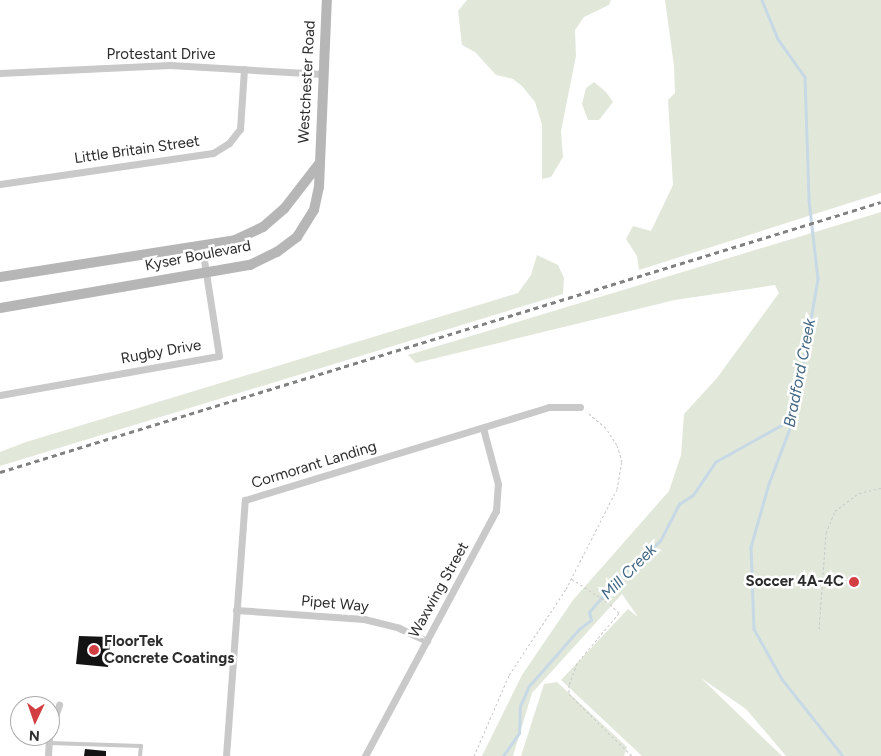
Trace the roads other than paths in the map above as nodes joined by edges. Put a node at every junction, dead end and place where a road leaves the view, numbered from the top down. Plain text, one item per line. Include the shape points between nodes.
1 (327, 0) edge
2 (244, 69) junction
3 (0, 74) edge
4 (323, 74) junction
5 (318, 165) junction
6 (0, 184) edge
7 (202, 247) junction
8 (205, 272) junction
9 (0, 277) edge
10 (0, 308) edge
11 (0, 395) edge
12 (580, 408) road end
13 (483, 428) junction
14 (236, 610) junction
15 (427, 641) junction
16 (60, 741) edge
17 (140, 756) edge
18 (226, 756) edge
19 (365, 756) edge

1 - 4 street, Westchester Road
2 - 3 street, Protestant Drive via 170,65
2 - 4 street, Protestant Drive
2 - 6 street, Little Britain Street via 240,129 229,143 214,153
4 - 5 street, Westchester Road
5 - 7 street, Kyser Boulevard via 284,209 263,227 235,240
5 - 8 street, Kyser Boulevard via 320,187 314,210 297,237 277,252 250,264
7 - 8 street, Rugby Drive
7 - 9 street, Kyser Boulevard
8 - 10 street, Kyser Boulevard
8 - 11 street, Rugby Drive via 219,356
12 - 13 street, Cormorant Landing via 549,407
13 - 14 street, Cormorant Landing via 245,500
13 - 15 street, Waxwing Street via 498,484 496,510
14 - 15 street, Pipet Way via 364,619 399,628
14 - 18 street, Cormorant Landing
15 - 19 street, Waxwing Street
16 - 17 lane via 141,746

